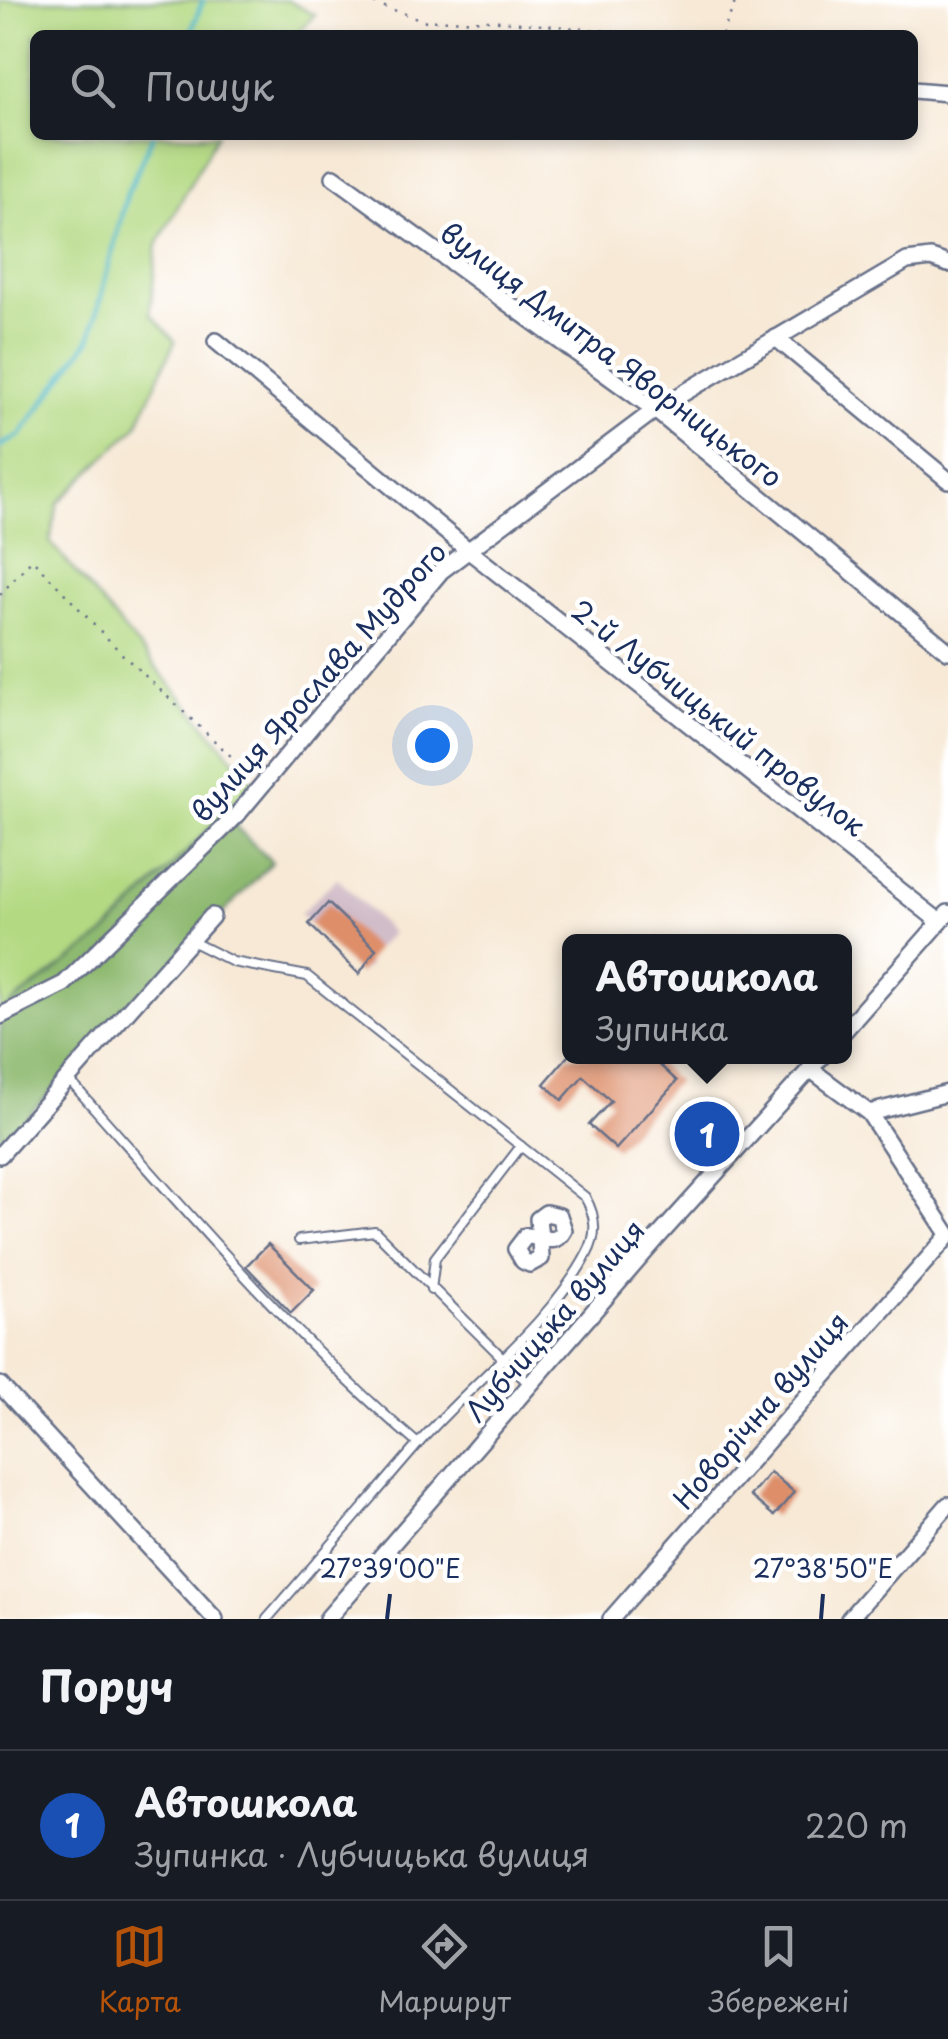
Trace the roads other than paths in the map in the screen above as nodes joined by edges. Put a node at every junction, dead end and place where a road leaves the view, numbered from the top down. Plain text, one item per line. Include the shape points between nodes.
1 (918, 90) edge
2 (948, 92) edge
3 (334, 177) dead end
4 (948, 264) edge
5 (776, 338) junction
6 (216, 341) dead end
7 (655, 410) junction
8 (948, 480) edge
9 (468, 550) junction
10 (948, 651) edge
11 (212, 916) dead end
12 (944, 918) edge
13 (190, 940) junction
14 (0, 1016) edge
15 (852, 1022) edge
16 (815, 1064) edge
17 (817, 1064) edge
18 (70, 1080) junction
19 (948, 1093) edge
20 (869, 1113) junction
21 (522, 1146) junction
22 (0, 1155) edge
23 (948, 1235) edge
24 (299, 1240) dead end
25 (432, 1290) junction
26 (503, 1358) junction
27 (0, 1385) edge
28 (530, 1385) junction
29 (418, 1444) junction
30 (948, 1505) edge
31 (215, 1619) edge
32 (268, 1619) edge
33 (327, 1619) edge
34 (612, 1619) edge
35 (849, 1619) edge

1 - 2 street
3 - 7 street, вулиця Дмитра Яворницького
4 - 5 street, вулиця Ярослава Мудрого via 931,258 907,262
5 - 7 street, вулиця Ярослава Мудрого
5 - 8 street
6 - 9 street, 2-й Лубчицький провулок
7 - 9 street, вулиця Ярослава Мудрого
7 - 10 street, вулиця Дмитра Яворницького
9 - 12 street, 2-й Лубчицький провулок
9 - 14 street, вулиця Ярослава Мудрого via 440,571 262,786 64,984
11 - 13 street
12 - 15 street
13 - 18 street
13 - 21 lane via 233,962 307,976
16 - 28 street, Лубчицька вулиця
17 - 20 street
18 - 22 street
18 - 29 lane via 233,1263
19 - 20 street
20 - 23 street
21 - 25 lane via 435,1258
21 - 26 lane via 585,1196 595,1233 571,1279
23 - 34 street, Новорічна вулиця
24 - 25 lane via 375,1231
25 - 26 lane
26 - 28 lane
26 - 29 lane
27 - 31 street
28 - 33 street, Лубчицька вулиця
29 - 32 lane
30 - 35 street

